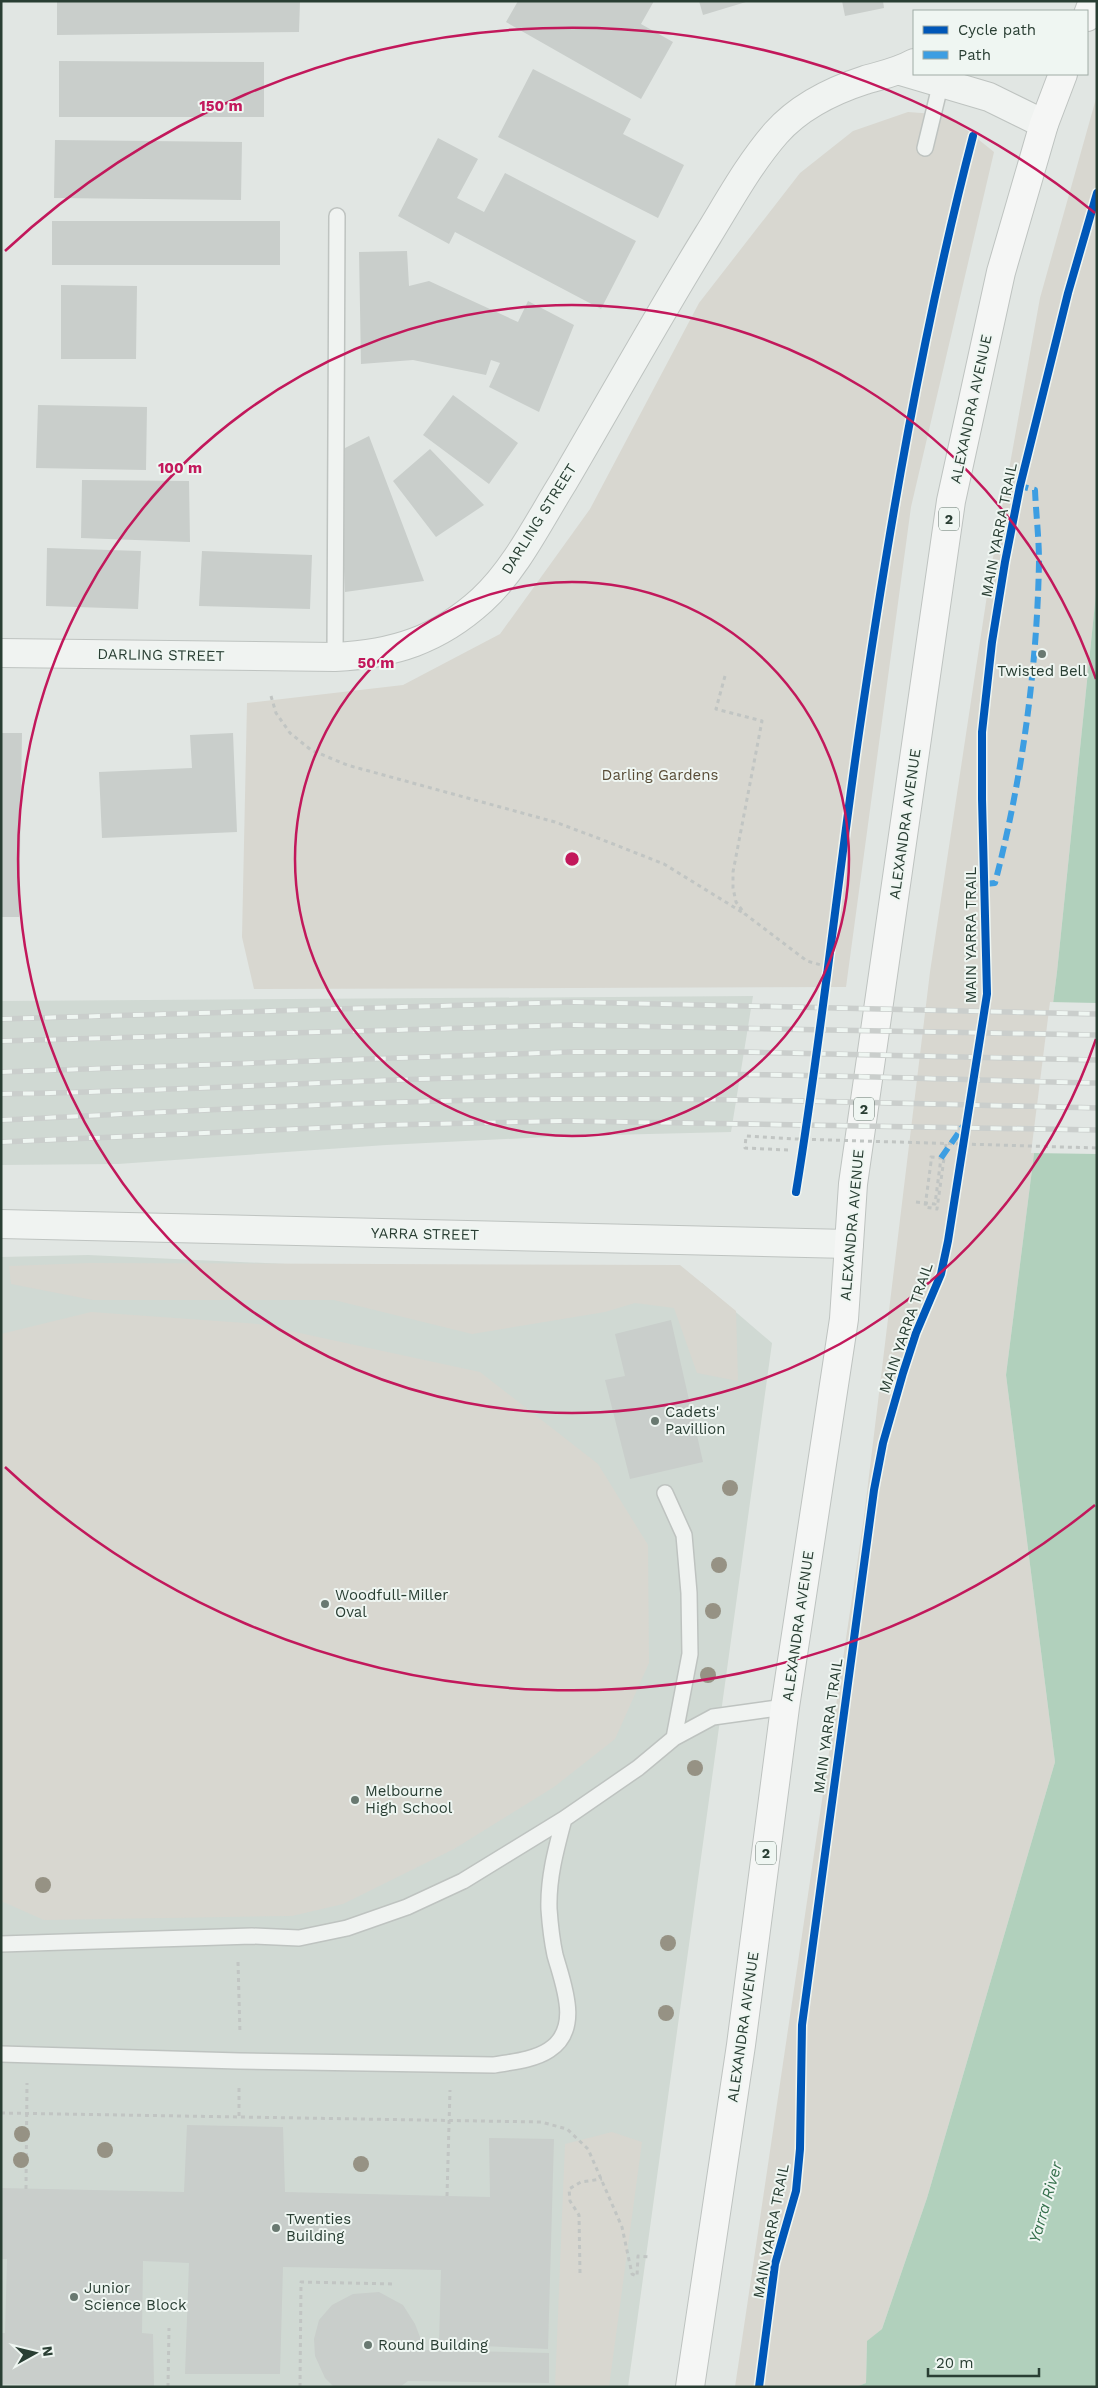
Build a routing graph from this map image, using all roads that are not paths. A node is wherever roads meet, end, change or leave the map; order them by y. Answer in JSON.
{"nodes":[{"id":1,"x":1094,"y":1,"type":"edge"},
{"id":2,"x":1088,"y":15,"type":"edge"},
{"id":3,"x":908,"y":67,"type":"edge"},
{"id":4,"x":926,"y":75,"type":"edge"},
{"id":5,"x":1063,"y":75,"type":"edge"},
{"id":6,"x":941,"y":82,"type":"junction"},
{"id":7,"x":1044,"y":124,"type":"junction"},
{"id":8,"x":925,"y":148,"type":"dead end"},
{"id":9,"x":337,"y":216,"type":"dead end"},
{"id":10,"x":1,"y":653,"type":"edge"},
{"id":11,"x":335,"y":657,"type":"junction"},
{"id":12,"x":1,"y":1224,"type":"edge"},
{"id":13,"x":849,"y":1244,"type":"junction"},
{"id":14,"x":665,"y":1493,"type":"dead end"},
{"id":15,"x":785,"y":1707,"type":"junction"},
{"id":16,"x":674,"y":1738,"type":"junction"},
{"id":17,"x":564,"y":1819,"type":"junction"},
{"id":18,"x":1,"y":1944,"type":"edge"},
{"id":19,"x":1,"y":2054,"type":"edge"},
{"id":20,"x":690,"y":2387,"type":"edge"}],
"edges":[{"from":1,"to":2,"type":"main road"},
{"from":3,"to":11,"type":"street","name":"DARLING STREET"},
{"from":4,"to":6,"type":"street","name":"DARLING STREET"},
{"from":5,"to":7,"type":"main road","name":"ALEXANDRA AVENUE","number":"2"},
{"from":6,"to":7,"type":"street","name":"DARLING STREET"},
{"from":6,"to":8,"type":"lane"},
{"from":7,"to":13,"type":"main road","name":"ALEXANDRA AVENUE","number":"2"},
{"from":9,"to":11,"type":"lane"},
{"from":10,"to":11,"type":"street","name":"DARLING STREET"},
{"from":12,"to":13,"type":"street","name":"YARRA STREET"},
{"from":13,"to":15,"type":"main road","name":"ALEXANDRA AVENUE","number":"2"},
{"from":14,"to":16,"type":"lane"},
{"from":15,"to":16,"type":"lane"},
{"from":15,"to":20,"type":"main road","name":"ALEXANDRA AVENUE","number":"2"},
{"from":16,"to":17,"type":"lane"},
{"from":17,"to":18,"type":"lane"},
{"from":17,"to":19,"type":"lane"}]}
